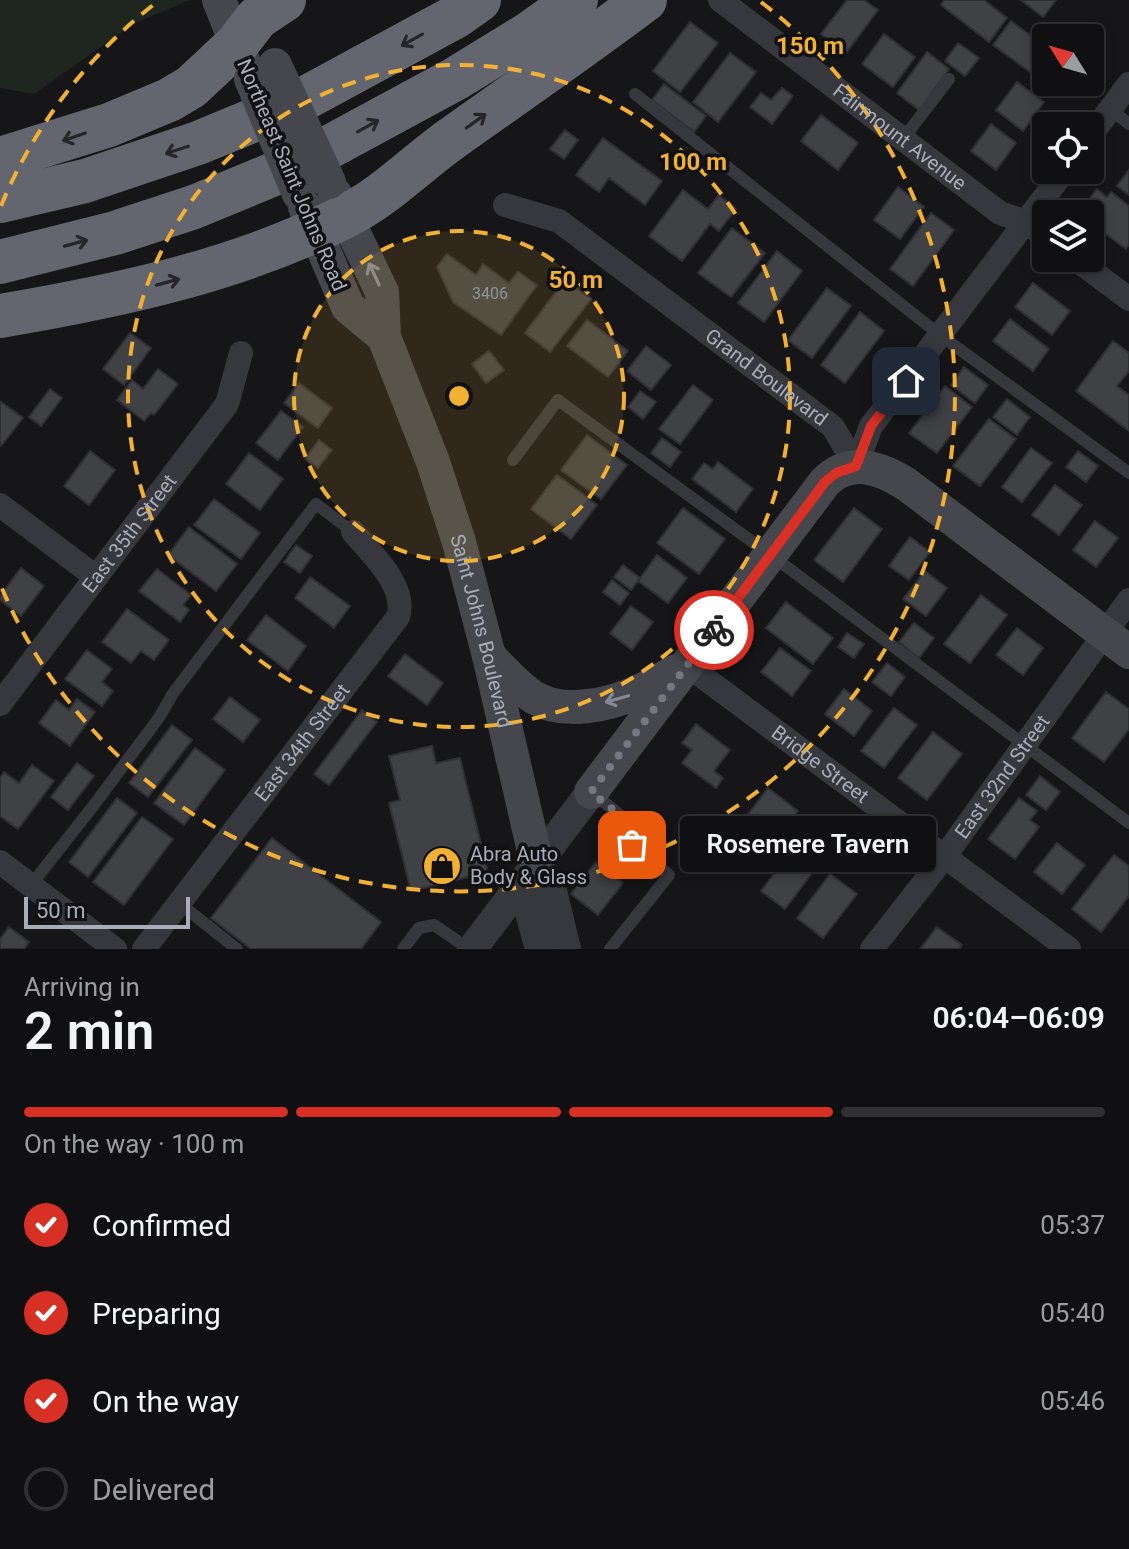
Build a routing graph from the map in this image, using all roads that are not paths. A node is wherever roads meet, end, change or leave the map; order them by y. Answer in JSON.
{"nodes":[{"id":1,"x":479,"y":0,"type":"edge"},
{"id":2,"x":576,"y":0,"type":"edge"},
{"id":3,"x":645,"y":0,"type":"edge"},
{"id":4,"x":720,"y":0,"type":"edge"},
{"id":5,"x":253,"y":29,"type":"edge"},
{"id":6,"x":949,"y":79,"type":"dead end"},
{"id":7,"x":1129,"y":84,"type":"edge"},
{"id":8,"x":635,"y":94,"type":"dead end"},
{"id":9,"x":1120,"y":116,"type":"edge"},
{"id":10,"x":903,"y":139,"type":"junction"},
{"id":11,"x":0,"y":159,"type":"edge"},
{"id":12,"x":0,"y":201,"type":"edge"},
{"id":13,"x":322,"y":205,"type":"junction"},
{"id":14,"x":505,"y":205,"type":"dead end"},
{"id":15,"x":1032,"y":227,"type":"edge"},
{"id":16,"x":1032,"y":233,"type":"edge"},
{"id":17,"x":0,"y":262,"type":"edge"},
{"id":18,"x":1093,"y":272,"type":"edge"},
{"id":19,"x":1129,"y":299,"type":"edge"},
{"id":20,"x":0,"y":316,"type":"edge"},
{"id":21,"x":940,"y":335,"type":"junction"},
{"id":22,"x":241,"y":353,"type":"dead end"},
{"id":23,"x":411,"y":404,"type":"joint"},
{"id":24,"x":513,"y":460,"type":"dead end"},
{"id":25,"x":856,"y":466,"type":"junction"},
{"id":26,"x":1129,"y":473,"type":"edge"},
{"id":27,"x":0,"y":505,"type":"edge"},
{"id":28,"x":353,"y":532,"type":"joint"},
{"id":29,"x":771,"y":555,"type":"junction"},
{"id":30,"x":96,"y":577,"type":"junction"},
{"id":31,"x":1129,"y":600,"type":"edge"},
{"id":32,"x":1117,"y":642,"type":"edge"},
{"id":33,"x":489,"y":656,"type":"junction"},
{"id":34,"x":687,"y":665,"type":"junction"},
{"id":35,"x":3,"y":693,"type":"edge"},
{"id":36,"x":1026,"y":745,"type":"junction"},
{"id":37,"x":591,"y":792,"type":"junction"},
{"id":38,"x":1129,"y":823,"type":"edge"},
{"id":39,"x":945,"y":856,"type":"junction"},
{"id":40,"x":0,"y":862,"type":"edge"},
{"id":41,"x":537,"y":864,"type":"junction"},
{"id":42,"x":31,"y":885,"type":"junction"},
{"id":43,"x":179,"y":903,"type":"junction"},
{"id":44,"x":556,"y":943,"type":"edge"},
{"id":45,"x":115,"y":949,"type":"edge"},
{"id":46,"x":144,"y":949,"type":"edge"},
{"id":47,"x":237,"y":949,"type":"edge"},
{"id":48,"x":403,"y":949,"type":"edge"},
{"id":49,"x":471,"y":949,"type":"edge"},
{"id":50,"x":586,"y":949,"type":"edge"},
{"id":51,"x":610,"y":949,"type":"edge"},
{"id":52,"x":872,"y":949,"type":"edge"},
{"id":53,"x":1069,"y":949,"type":"edge"}],
"edges":[{"from":1,"to":12,"type":"highway","one_way":true},
{"from":17,"to":2,"type":"highway","one_way":true},
{"from":13,"to":3,"type":"highway","one_way":true},
{"from":4,"to":10,"type":"street","name":"Fairmount Avenue"},
{"from":5,"to":11,"type":"highway","one_way":true},
{"from":5,"to":13,"type":"main road","name":"Northeast Saint Johns Road","bridge":true},
{"from":6,"to":10,"type":"lane"},
{"from":7,"to":9,"type":"street"},
{"from":8,"to":21,"type":"lane"},
{"from":10,"to":15,"type":"street","name":"Fairmount Avenue"},
{"from":20,"to":13,"type":"highway","one_way":true},
{"from":13,"to":23,"type":"main road","name":"Northeast Saint Johns Road"},
{"from":14,"to":25,"type":"street","name":"Grand Boulevard"},
{"from":16,"to":21,"type":"street"},
{"from":18,"to":19,"type":"street"},
{"from":21,"to":25,"type":"street"},
{"from":21,"to":26,"type":"lane"},
{"from":22,"to":30,"type":"street","name":"East 35th Street"},
{"from":23,"to":33,"type":"main road","name":"Saint Johns Boulevard"},
{"from":24,"to":29,"type":"lane"},
{"from":25,"to":29,"type":"main road"},
{"from":25,"to":32,"type":"main road"},
{"from":27,"to":30,"type":"street"},
{"from":28,"to":42,"type":"lane"},
{"from":28,"to":43,"type":"street","name":"East 34th Street"},
{"from":29,"to":34,"type":"main road"},
{"from":29,"to":36,"type":"lane"},
{"from":30,"to":35,"type":"street","name":"East 35th Street"},
{"from":31,"to":32,"type":"street","name":"East 32nd Street"},
{"from":32,"to":36,"type":"street","name":"East 32nd Street"},
{"from":34,"to":33,"type":"main road","one_way":true},
{"from":33,"to":41,"type":"main road","name":"Saint Johns Boulevard"},
{"from":34,"to":37,"type":"main road"},
{"from":34,"to":39,"type":"street","name":"Bridge Street"},
{"from":36,"to":38,"type":"lane"},
{"from":36,"to":39,"type":"street","name":"East 32nd Street"},
{"from":37,"to":41,"type":"street"},
{"from":37,"to":51,"type":"lane"},
{"from":39,"to":52,"type":"street","name":"East 32nd Street"},
{"from":39,"to":53,"type":"street","name":"Bridge Street"},
{"from":40,"to":42,"type":"street"},
{"from":41,"to":44,"type":"street","name":"Saint Johns Boulevard"},
{"from":41,"to":49,"type":"street"},
{"from":42,"to":45,"type":"street"},
{"from":43,"to":46,"type":"street","name":"East 34th Street"},
{"from":43,"to":47,"type":"lane"},
{"from":44,"to":50,"type":"street"},
{"from":48,"to":49,"type":"lane"}]}
